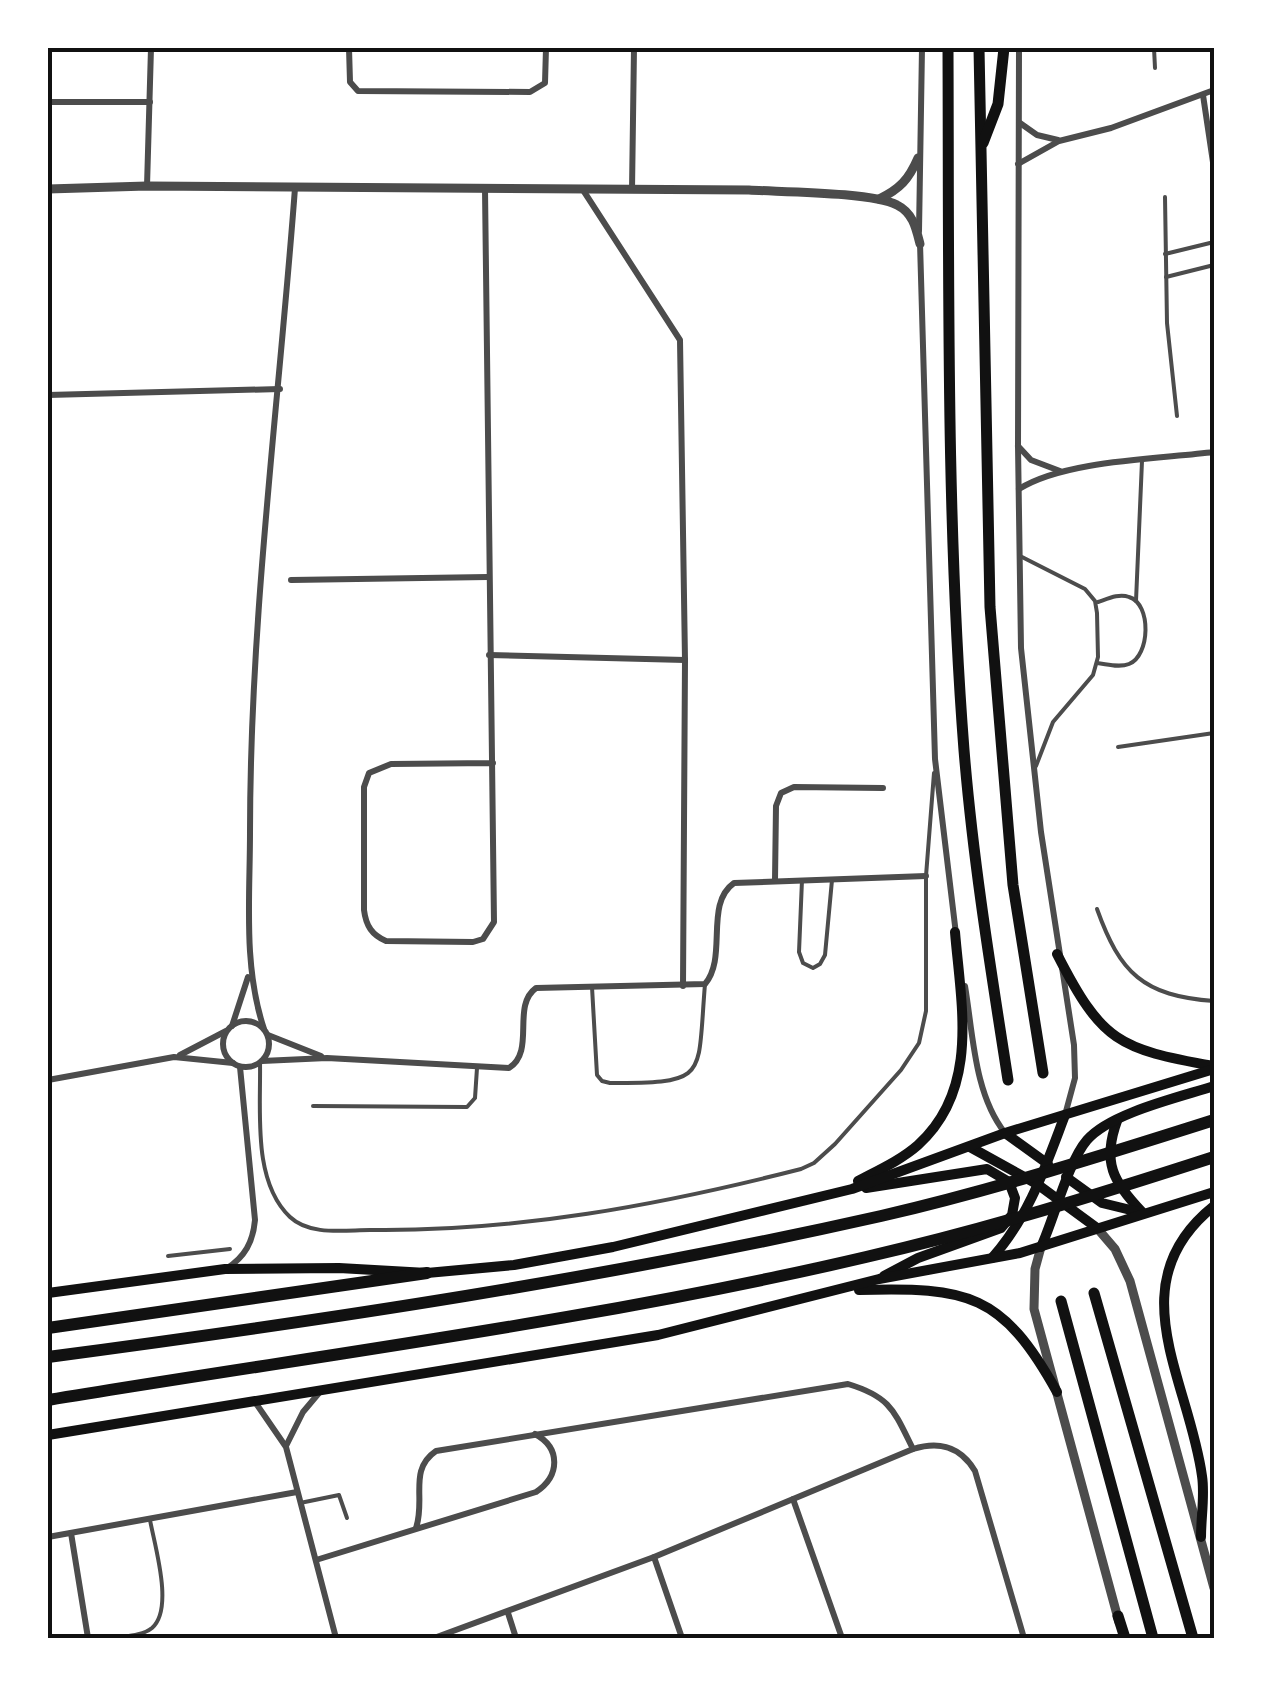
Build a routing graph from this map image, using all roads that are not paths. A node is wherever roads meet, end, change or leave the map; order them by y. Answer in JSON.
{"nodes":[{"id":1,"x":151,"y":48,"type":"edge"},
{"id":2,"x":349,"y":48,"type":"edge"},
{"id":3,"x":546,"y":48,"type":"edge"},
{"id":4,"x":634,"y":48,"type":"edge"},
{"id":5,"x":922,"y":48,"type":"edge"},
{"id":6,"x":948,"y":48,"type":"edge"},
{"id":7,"x":979,"y":48,"type":"edge"},
{"id":8,"x":1004,"y":48,"type":"edge"},
{"id":9,"x":1019,"y":48,"type":"edge"},
{"id":10,"x":1154,"y":48,"type":"edge"},
{"id":11,"x":1155,"y":68,"type":"dead end"},
{"id":12,"x":1214,"y":90,"type":"edge"},
{"id":13,"x":1202,"y":95,"type":"junction"},
{"id":14,"x":48,"y":102,"type":"edge"},
{"id":15,"x":150,"y":102,"type":"junction"},
{"id":16,"x":1019,"y":122,"type":"junction"},
{"id":17,"x":1059,"y":140,"type":"junction"},
{"id":18,"x":981,"y":147,"type":"junction"},
{"id":19,"x":918,"y":158,"type":"junction"},
{"id":20,"x":1018,"y":164,"type":"junction"},
{"id":21,"x":1214,"y":169,"type":"edge"},
{"id":22,"x":148,"y":186,"type":"junction"},
{"id":23,"x":295,"y":188,"type":"junction"},
{"id":24,"x":48,"y":189,"type":"edge"},
{"id":25,"x":485,"y":189,"type":"junction"},
{"id":26,"x":583,"y":190,"type":"junction"},
{"id":27,"x":632,"y":190,"type":"junction"},
{"id":28,"x":1164,"y":197,"type":"dead end"},
{"id":29,"x":879,"y":199,"type":"junction"},
{"id":30,"x":1214,"y":242,"type":"edge"},
{"id":31,"x":920,"y":244,"type":"junction"},
{"id":32,"x":1165,"y":254,"type":"junction"},
{"id":33,"x":1214,"y":265,"type":"edge"},
{"id":34,"x":1166,"y":277,"type":"junction"},
{"id":35,"x":280,"y":389,"type":"junction"},
{"id":36,"x":48,"y":395,"type":"edge"},
{"id":37,"x":1176,"y":416,"type":"dead end"},
{"id":38,"x":1018,"y":446,"type":"junction"},
{"id":39,"x":1214,"y":452,"type":"edge"},
{"id":40,"x":1142,"y":461,"type":"junction"},
{"id":41,"x":1061,"y":471,"type":"junction"},
{"id":42,"x":1020,"y":489,"type":"junction"},
{"id":43,"x":1019,"y":556,"type":"junction"},
{"id":44,"x":488,"y":576,"type":"junction"},
{"id":45,"x":291,"y":580,"type":"dead end"},
{"id":46,"x":1136,"y":600,"type":"junction"},
{"id":47,"x":1096,"y":602,"type":"junction"},
{"id":48,"x":490,"y":655,"type":"junction"},
{"id":49,"x":685,"y":660,"type":"junction"},
{"id":50,"x":1097,"y":663,"type":"junction"},
{"id":51,"x":1214,"y":733,"type":"edge"},
{"id":52,"x":1118,"y":747,"type":"dead end"},
{"id":53,"x":935,"y":759,"type":"junction"},
{"id":54,"x":494,"y":763,"type":"junction"},
{"id":55,"x":1034,"y":775,"type":"junction"},
{"id":56,"x":883,"y":788,"type":"dead end"},
{"id":57,"x":926,"y":876,"type":"junction"},
{"id":58,"x":775,"y":880,"type":"junction"},
{"id":59,"x":802,"y":880,"type":"junction"},
{"id":60,"x":832,"y":880,"type":"junction"},
{"id":61,"x":1097,"y":909,"type":"dead end"},
{"id":62,"x":955,"y":932,"type":"junction"},
{"id":63,"x":1057,"y":954,"type":"junction"},
{"id":64,"x":250,"y":970,"type":"junction"},
{"id":65,"x":705,"y":984,"type":"junction"},
{"id":66,"x":683,"y":986,"type":"junction"},
{"id":67,"x":592,"y":987,"type":"junction"},
{"id":68,"x":1214,"y":1001,"type":"edge"},
{"id":69,"x":230,"y":1028,"type":"junction"},
{"id":70,"x":266,"y":1032,"type":"junction"},
{"id":71,"x":174,"y":1057,"type":"junction"},
{"id":72,"x":327,"y":1058,"type":"junction"},
{"id":73,"x":261,"y":1062,"type":"junction"},
{"id":74,"x":237,"y":1065,"type":"junction"},
{"id":75,"x":1214,"y":1067,"type":"edge"},
{"id":76,"x":476,"y":1068,"type":"junction"},
{"id":77,"x":1043,"y":1073,"type":"dead end"},
{"id":78,"x":48,"y":1080,"type":"edge"},
{"id":79,"x":1008,"y":1080,"type":"dead end"},
{"id":80,"x":1214,"y":1086,"type":"edge"},
{"id":81,"x":313,"y":1106,"type":"dead end"},
{"id":82,"x":1064,"y":1114,"type":"junction"},
{"id":83,"x":1117,"y":1120,"type":"junction"},
{"id":84,"x":1214,"y":1120,"type":"edge"},
{"id":85,"x":1005,"y":1132,"type":"junction"},
{"id":86,"x":970,"y":1147,"type":"junction"},
{"id":87,"x":1214,"y":1157,"type":"edge"},
{"id":88,"x":1045,"y":1162,"type":"junction"},
{"id":89,"x":1069,"y":1179,"type":"junction"},
{"id":90,"x":1037,"y":1184,"type":"junction"},
{"id":91,"x":852,"y":1189,"type":"junction"},
{"id":92,"x":1214,"y":1192,"type":"edge"},
{"id":93,"x":816,"y":1198,"type":"junction"},
{"id":94,"x":1061,"y":1200,"type":"junction"},
{"id":95,"x":1214,"y":1206,"type":"edge"},
{"id":96,"x":1143,"y":1213,"type":"junction"},
{"id":97,"x":1097,"y":1228,"type":"junction"},
{"id":98,"x":1041,"y":1247,"type":"junction"},
{"id":99,"x":230,"y":1249,"type":"dead end"},
{"id":100,"x":168,"y":1256,"type":"dead end"},
{"id":101,"x":991,"y":1258,"type":"junction"},
{"id":102,"x":225,"y":1269,"type":"junction"},
{"id":103,"x":427,"y":1273,"type":"junction"},
{"id":104,"x":879,"y":1279,"type":"junction"},
{"id":105,"x":843,"y":1290,"type":"junction"},
{"id":106,"x":48,"y":1292,"type":"edge"},
{"id":107,"x":1094,"y":1293,"type":"dead end"},
{"id":108,"x":1060,"y":1302,"type":"dead end"},
{"id":109,"x":48,"y":1328,"type":"edge"},
{"id":110,"x":48,"y":1356,"type":"edge"},
{"id":111,"x":1057,"y":1392,"type":"junction"},
{"id":112,"x":319,"y":1393,"type":"junction"},
{"id":113,"x":48,"y":1400,"type":"edge"},
{"id":114,"x":255,"y":1402,"type":"junction"},
{"id":115,"x":534,"y":1433,"type":"junction"},
{"id":116,"x":48,"y":1435,"type":"edge"},
{"id":117,"x":286,"y":1447,"type":"junction"},
{"id":118,"x":912,"y":1449,"type":"junction"},
{"id":119,"x":297,"y":1492,"type":"junction"},
{"id":120,"x":793,"y":1499,"type":"junction"},
{"id":121,"x":300,"y":1503,"type":"junction"},
{"id":122,"x":347,"y":1518,"type":"dead end"},
{"id":123,"x":150,"y":1520,"type":"junction"},
{"id":124,"x":416,"y":1528,"type":"junction"},
{"id":125,"x":71,"y":1534,"type":"junction"},
{"id":126,"x":48,"y":1537,"type":"edge"},
{"id":127,"x":1201,"y":1537,"type":"junction"},
{"id":128,"x":654,"y":1557,"type":"junction"},
{"id":129,"x":316,"y":1560,"type":"junction"},
{"id":130,"x":1214,"y":1588,"type":"edge"},
{"id":131,"x":508,"y":1613,"type":"junction"},
{"id":132,"x":1118,"y":1616,"type":"joint"},
{"id":133,"x":88,"y":1638,"type":"edge"},
{"id":134,"x":114,"y":1638,"type":"edge"},
{"id":135,"x":336,"y":1638,"type":"edge"},
{"id":136,"x":434,"y":1638,"type":"edge"},
{"id":137,"x":516,"y":1638,"type":"edge"},
{"id":138,"x":682,"y":1638,"type":"edge"},
{"id":139,"x":842,"y":1638,"type":"edge"},
{"id":140,"x":1024,"y":1638,"type":"edge"},
{"id":141,"x":1124,"y":1638,"type":"edge"},
{"id":142,"x":1154,"y":1638,"type":"edge"},
{"id":143,"x":1193,"y":1638,"type":"edge"}],
"edges":[{"from":1,"to":15,"type":"street"},
{"from":2,"to":3,"type":"street"},
{"from":4,"to":27,"type":"street"},
{"from":5,"to":19,"type":"street"},
{"from":6,"to":79,"type":"main road"},
{"from":7,"to":18,"type":"main road"},
{"from":8,"to":18,"type":"main road"},
{"from":9,"to":16,"type":"street"},
{"from":10,"to":11,"type":"lane"},
{"from":12,"to":13,"type":"street"},
{"from":13,"to":17,"type":"street"},
{"from":13,"to":21,"type":"street"},
{"from":14,"to":15,"type":"street"},
{"from":15,"to":22,"type":"street"},
{"from":16,"to":17,"type":"street"},
{"from":16,"to":20,"type":"street"},
{"from":17,"to":20,"type":"street"},
{"from":18,"to":77,"type":"main road"},
{"from":19,"to":29,"type":"street"},
{"from":19,"to":31,"type":"street"},
{"from":20,"to":38,"type":"street"},
{"from":22,"to":23,"type":"street"},
{"from":22,"to":24,"type":"street"},
{"from":23,"to":25,"type":"street"},
{"from":23,"to":35,"type":"street"},
{"from":25,"to":26,"type":"street"},
{"from":25,"to":44,"type":"street"},
{"from":26,"to":27,"type":"street"},
{"from":26,"to":49,"type":"street"},
{"from":27,"to":29,"type":"street"},
{"from":28,"to":32,"type":"lane"},
{"from":29,"to":31,"type":"street"},
{"from":30,"to":32,"type":"lane"},
{"from":31,"to":53,"type":"street"},
{"from":32,"to":34,"type":"lane"},
{"from":33,"to":34,"type":"lane"},
{"from":34,"to":37,"type":"lane"},
{"from":35,"to":36,"type":"street"},
{"from":35,"to":64,"type":"street"},
{"from":38,"to":41,"type":"street"},
{"from":38,"to":42,"type":"street"},
{"from":39,"to":40,"type":"street"},
{"from":40,"to":41,"type":"street"},
{"from":40,"to":46,"type":"lane"},
{"from":41,"to":42,"type":"street"},
{"from":42,"to":43,"type":"street"},
{"from":43,"to":47,"type":"lane"},
{"from":43,"to":55,"type":"street"},
{"from":44,"to":45,"type":"street"},
{"from":44,"to":48,"type":"street"},
{"from":46,"to":47,"type":"lane"},
{"from":46,"to":50,"type":"lane"},
{"from":47,"to":50,"type":"lane"},
{"from":48,"to":49,"type":"street"},
{"from":48,"to":54,"type":"street"},
{"from":49,"to":66,"type":"street"},
{"from":50,"to":55,"type":"lane"},
{"from":51,"to":52,"type":"lane"},
{"from":53,"to":57,"type":"lane"},
{"from":53,"to":62,"type":"street"},
{"from":54,"to":54,"type":"street"},
{"from":55,"to":63,"type":"street"},
{"from":56,"to":58,"type":"street"},
{"from":57,"to":60,"type":"street"},
{"from":57,"to":73,"type":"lane"},
{"from":58,"to":59,"type":"street"},
{"from":58,"to":65,"type":"street"},
{"from":59,"to":60,"type":"street"},
{"from":59,"to":60,"type":"lane"},
{"from":61,"to":68,"type":"lane"},
{"from":62,"to":85,"type":"street"},
{"from":62,"to":93,"type":"main road"},
{"from":63,"to":75,"type":"main road"},
{"from":63,"to":82,"type":"street"},
{"from":64,"to":69,"type":"street"},
{"from":64,"to":70,"type":"street"},
{"from":65,"to":66,"type":"street"},
{"from":65,"to":67,"type":"lane"},
{"from":66,"to":67,"type":"street"},
{"from":67,"to":76,"type":"street"},
{"from":69,"to":70,"type":"street"},
{"from":69,"to":71,"type":"street"},
{"from":69,"to":74,"type":"street"},
{"from":70,"to":72,"type":"street"},
{"from":70,"to":73,"type":"street"},
{"from":71,"to":74,"type":"street"},
{"from":71,"to":78,"type":"street"},
{"from":72,"to":73,"type":"street"},
{"from":72,"to":76,"type":"street"},
{"from":73,"to":74,"type":"street"},
{"from":74,"to":102,"type":"street"},
{"from":75,"to":82,"type":"main road"},
{"from":76,"to":81,"type":"lane"},
{"from":80,"to":83,"type":"main road"},
{"from":82,"to":85,"type":"main road"},
{"from":82,"to":88,"type":"main road"},
{"from":83,"to":89,"type":"main road"},
{"from":83,"to":96,"type":"main road"},
{"from":84,"to":110,"type":"highway"},
{"from":85,"to":86,"type":"main road"},
{"from":85,"to":88,"type":"main road"},
{"from":86,"to":90,"type":"main road"},
{"from":86,"to":91,"type":"main road"},
{"from":87,"to":113,"type":"highway"},
{"from":88,"to":89,"type":"main road"},
{"from":88,"to":90,"type":"main road"},
{"from":89,"to":94,"type":"main road"},
{"from":89,"to":96,"type":"main road"},
{"from":90,"to":94,"type":"main road"},
{"from":90,"to":101,"type":"main road"},
{"from":91,"to":93,"type":"main road"},
{"from":91,"to":104,"type":"main road"},
{"from":92,"to":96,"type":"main road"},
{"from":93,"to":103,"type":"main road"},
{"from":94,"to":97,"type":"main road"},
{"from":94,"to":98,"type":"main road"},
{"from":95,"to":127,"type":"main road"},
{"from":96,"to":97,"type":"main road"},
{"from":97,"to":98,"type":"main road"},
{"from":97,"to":127,"type":"street"},
{"from":98,"to":101,"type":"main road"},
{"from":98,"to":111,"type":"street"},
{"from":99,"to":100,"type":"lane"},
{"from":101,"to":104,"type":"main road"},
{"from":102,"to":103,"type":"main road"},
{"from":102,"to":106,"type":"main road"},
{"from":103,"to":109,"type":"highway"},
{"from":104,"to":105,"type":"main road"},
{"from":105,"to":111,"type":"main road"},
{"from":105,"to":112,"type":"main road"},
{"from":107,"to":143,"type":"main road"},
{"from":108,"to":142,"type":"main road"},
{"from":111,"to":132,"type":"street"},
{"from":112,"to":114,"type":"main road"},
{"from":112,"to":117,"type":"street"},
{"from":114,"to":116,"type":"main road"},
{"from":114,"to":117,"type":"street"},
{"from":115,"to":118,"type":"street"},
{"from":115,"to":124,"type":"street"},
{"from":115,"to":124,"type":"street"},
{"from":117,"to":119,"type":"street"},
{"from":118,"to":120,"type":"street"},
{"from":118,"to":140,"type":"street"},
{"from":119,"to":121,"type":"street"},
{"from":119,"to":123,"type":"street"},
{"from":120,"to":128,"type":"street"},
{"from":120,"to":139,"type":"street"},
{"from":121,"to":122,"type":"lane"},
{"from":121,"to":129,"type":"street"},
{"from":123,"to":125,"type":"street"},
{"from":123,"to":134,"type":"lane"},
{"from":124,"to":129,"type":"street"},
{"from":125,"to":126,"type":"street"},
{"from":125,"to":133,"type":"street"},
{"from":127,"to":130,"type":"street"},
{"from":128,"to":131,"type":"street"},
{"from":128,"to":138,"type":"street"},
{"from":129,"to":135,"type":"street"},
{"from":131,"to":136,"type":"street"},
{"from":131,"to":137,"type":"street"},
{"from":132,"to":141,"type":"main road"}]}
